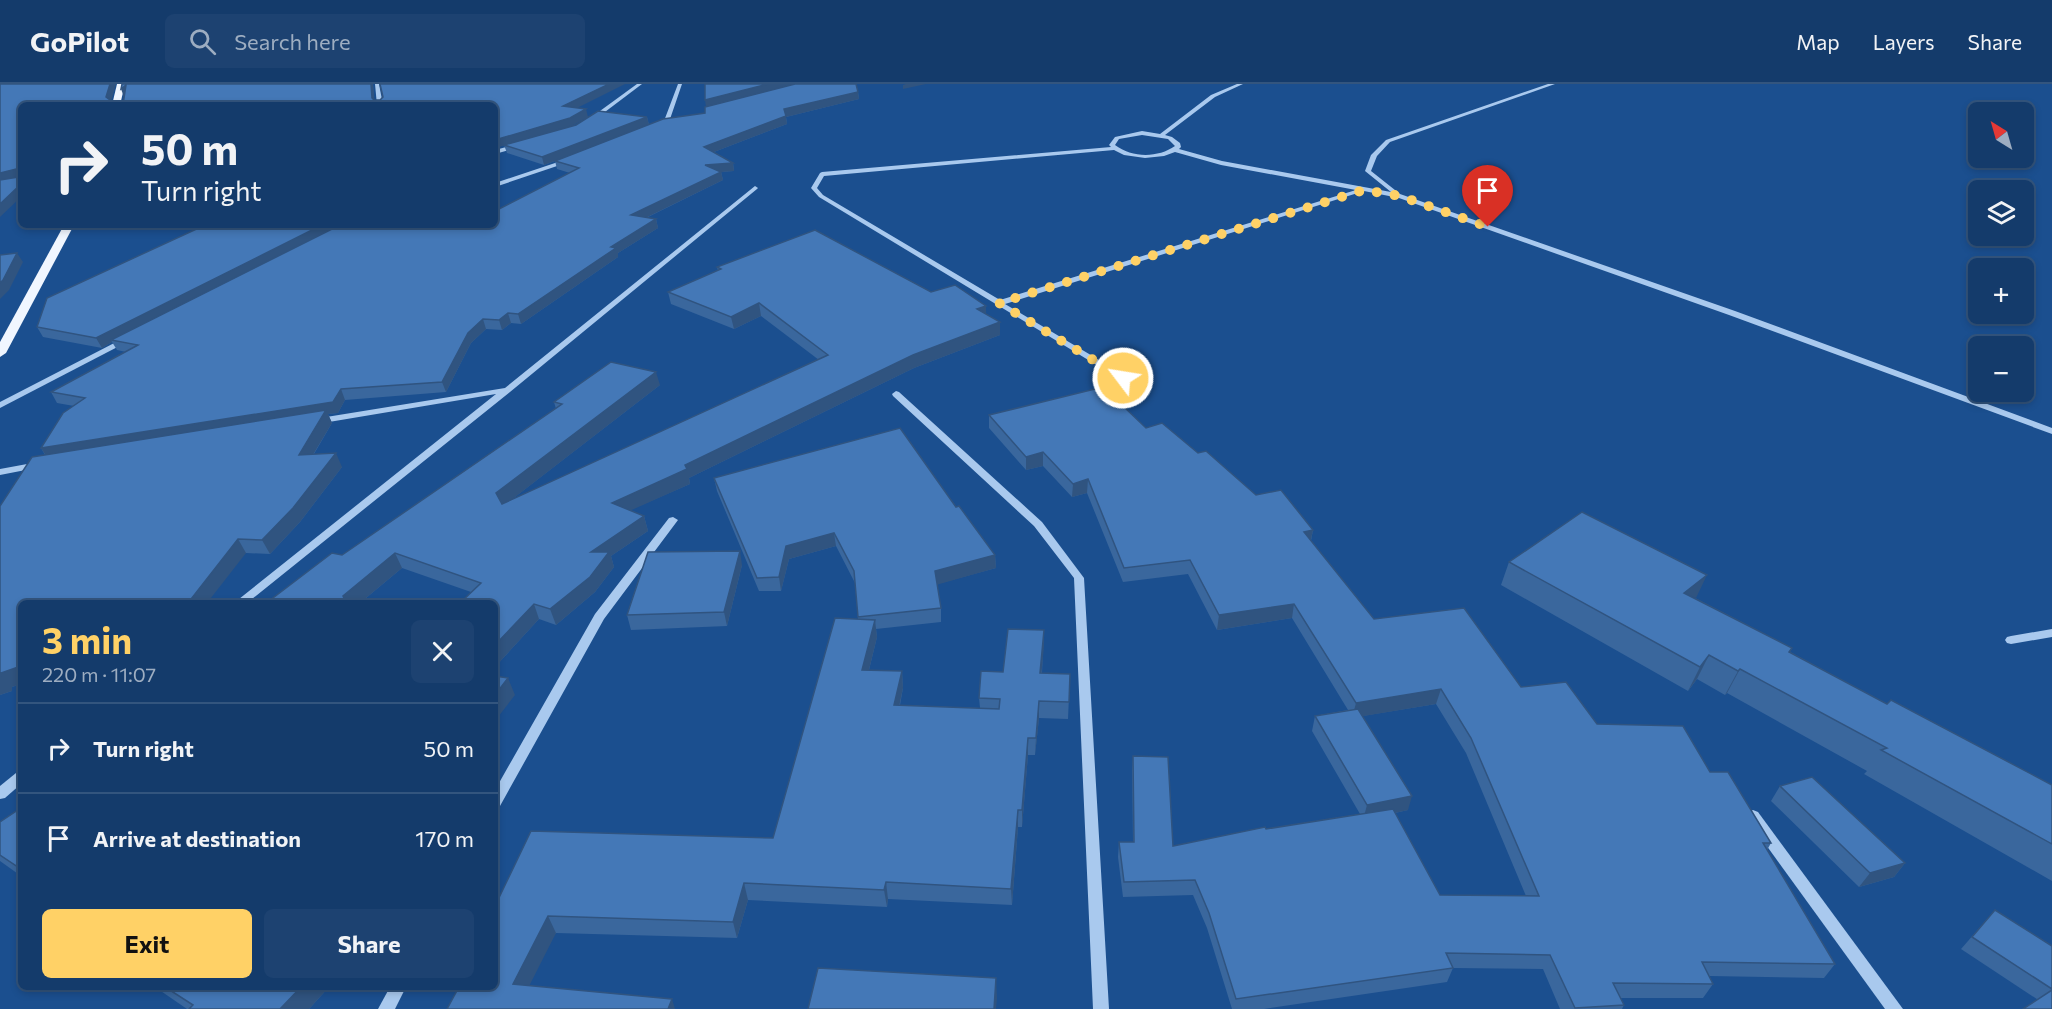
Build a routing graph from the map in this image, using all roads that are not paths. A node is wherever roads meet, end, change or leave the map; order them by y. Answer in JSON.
{"nodes":[{"id":1,"x":121,"y":84,"type":"edge"},
{"id":2,"x":377,"y":84,"type":"edge"},
{"id":3,"x":639,"y":84,"type":"edge"},
{"id":4,"x":680,"y":84,"type":"edge"},
{"id":5,"x":1241,"y":84,"type":"edge"},
{"id":6,"x":1552,"y":84,"type":"edge"},
{"id":7,"x":117,"y":102,"type":"edge"},
{"id":8,"x":380,"y":102,"type":"edge"},
{"id":9,"x":677,"y":120,"type":"edge"},
{"id":10,"x":666,"y":122,"type":"junction"},
{"id":11,"x":582,"y":125,"type":"edge"},
{"id":12,"x":644,"y":131,"type":"edge"},
{"id":13,"x":1162,"y":135,"type":"junction"},
{"id":14,"x":530,"y":143,"type":"edge"},
{"id":15,"x":1115,"y":148,"type":"junction"},
{"id":16,"x":1175,"y":150,"type":"junction"},
{"id":17,"x":498,"y":151,"type":"edge"},
{"id":18,"x":578,"y":157,"type":"edge"},
{"id":19,"x":498,"y":184,"type":"edge"},
{"id":20,"x":755,"y":188,"type":"dead end"},
{"id":21,"x":1364,"y":190,"type":"junction"},
{"id":22,"x":1400,"y":196,"type":"junction"},
{"id":23,"x":67,"y":228,"type":"edge"},
{"id":24,"x":999,"y":303,"type":"junction"},
{"id":25,"x":135,"y":336,"type":"edge"},
{"id":26,"x":0,"y":353,"type":"edge"},
{"id":27,"x":1123,"y":378,"type":"dead end"},
{"id":28,"x":507,"y":390,"type":"junction"},
{"id":29,"x":896,"y":394,"type":"dead end"},
{"id":30,"x":0,"y":405,"type":"edge"},
{"id":31,"x":307,"y":422,"type":"edge"},
{"id":32,"x":2052,"y":431,"type":"edge"},
{"id":33,"x":47,"y":464,"type":"edge"},
{"id":34,"x":0,"y":472,"type":"edge"},
{"id":35,"x":672,"y":520,"type":"dead end"},
{"id":36,"x":244,"y":600,"type":"edge"},
{"id":37,"x":2052,"y":633,"type":"edge"},
{"id":38,"x":2011,"y":640,"type":"dead end"},
{"id":39,"x":18,"y":779,"type":"edge"},
{"id":40,"x":0,"y":794,"type":"edge"},
{"id":41,"x":498,"y":797,"type":"edge"},
{"id":42,"x":1747,"y":807,"type":"edge"},
{"id":43,"x":396,"y":990,"type":"edge"},
{"id":44,"x":386,"y":1009,"type":"edge"},
{"id":45,"x":1101,"y":1009,"type":"edge"},
{"id":46,"x":1895,"y":1009,"type":"edge"}],
"edges":[{"from":1,"to":7,"type":"main road"},
{"from":2,"to":8,"type":"street"},
{"from":3,"to":11,"type":"street"},
{"from":4,"to":10,"type":"street"},
{"from":5,"to":13,"type":"street"},
{"from":6,"to":22,"type":"street"},
{"from":9,"to":10,"type":"street"},
{"from":10,"to":12,"type":"street"},
{"from":13,"to":15,"type":"street"},
{"from":13,"to":16,"type":"street"},
{"from":14,"to":17,"type":"street"},
{"from":15,"to":16,"type":"street"},
{"from":15,"to":24,"type":"street"},
{"from":16,"to":21,"type":"street"},
{"from":18,"to":19,"type":"street"},
{"from":20,"to":28,"type":"street"},
{"from":21,"to":22,"type":"street"},
{"from":21,"to":24,"type":"street"},
{"from":22,"to":32,"type":"street"},
{"from":23,"to":26,"type":"main road"},
{"from":24,"to":27,"type":"street"},
{"from":25,"to":30,"type":"street"},
{"from":28,"to":31,"type":"street"},
{"from":28,"to":36,"type":"street"},
{"from":29,"to":45,"type":"street"},
{"from":33,"to":34,"type":"street"},
{"from":35,"to":41,"type":"street"},
{"from":37,"to":38,"type":"street"},
{"from":39,"to":40,"type":"street"},
{"from":42,"to":46,"type":"street"},
{"from":43,"to":44,"type":"street"}]}
